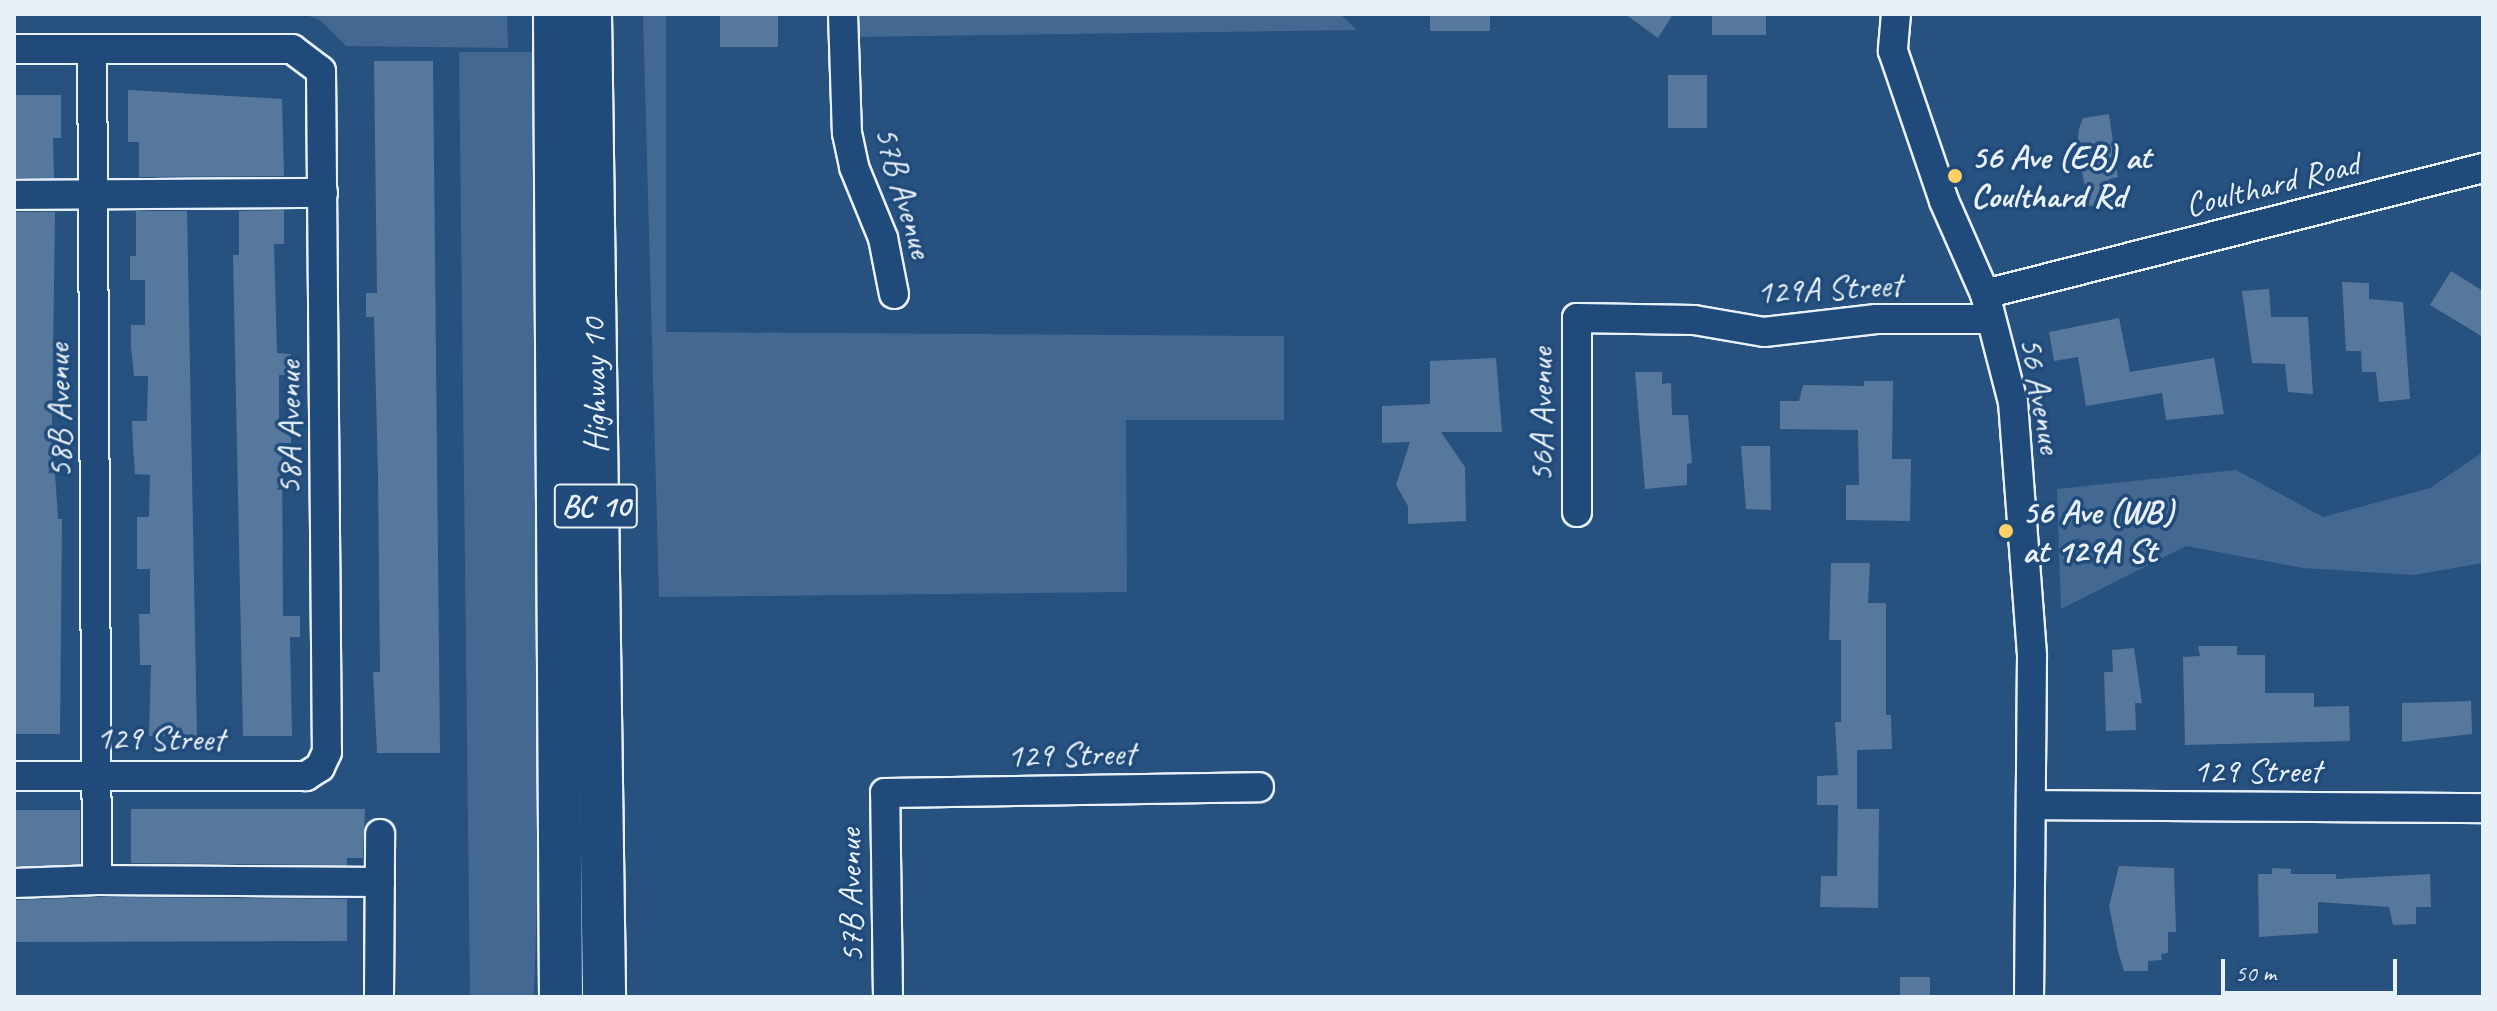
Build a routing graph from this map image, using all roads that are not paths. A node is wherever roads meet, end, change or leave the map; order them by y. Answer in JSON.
{"nodes":[{"id":1,"x":555,"y":14,"type":"edge"},
{"id":2,"x":590,"y":14,"type":"edge"},
{"id":3,"x":843,"y":14,"type":"edge"},
{"id":4,"x":1896,"y":14,"type":"edge"},
{"id":5,"x":14,"y":49,"type":"edge"},
{"id":6,"x":92,"y":49,"type":"junction"},
{"id":7,"x":2483,"y":168,"type":"edge"},
{"id":8,"x":323,"y":193,"type":"junction"},
{"id":9,"x":14,"y":195,"type":"edge"},
{"id":10,"x":93,"y":195,"type":"junction"},
{"id":11,"x":894,"y":294,"type":"dead end"},
{"id":12,"x":1988,"y":306,"type":"junction"},
{"id":13,"x":1577,"y":318,"type":"joint"},
{"id":14,"x":1577,"y":512,"type":"dead end"},
{"id":15,"x":99,"y":772,"type":"junction"},
{"id":16,"x":14,"y":776,"type":"edge"},
{"id":17,"x":306,"y":776,"type":"joint"},
{"id":18,"x":1259,"y":787,"type":"dead end"},
{"id":19,"x":885,"y":793,"type":"joint"},
{"id":20,"x":2031,"y":805,"type":"junction"},
{"id":21,"x":2483,"y":808,"type":"edge"},
{"id":22,"x":380,"y":834,"type":"dead end"},
{"id":23,"x":97,"y":880,"type":"junction"},
{"id":24,"x":380,"y":882,"type":"junction"},
{"id":25,"x":14,"y":883,"type":"edge"},
{"id":26,"x":379,"y":997,"type":"edge"},
{"id":27,"x":561,"y":997,"type":"edge"},
{"id":28,"x":604,"y":997,"type":"edge"},
{"id":29,"x":888,"y":997,"type":"edge"},
{"id":30,"x":2029,"y":997,"type":"edge"}],
"edges":[{"from":1,"to":27,"type":"highway","name":"Highway 10","number":"BC 10"},
{"from":2,"to":28,"type":"highway","name":"Highway 10","number":"BC 10"},
{"from":3,"to":11,"type":"street","name":"57B Avenue"},
{"from":4,"to":12,"type":"street","name":"56 Avenue"},
{"from":5,"to":6,"type":"street"},
{"from":6,"to":8,"type":"street","name":"58A Avenue"},
{"from":6,"to":10,"type":"street","name":"58B Avenue"},
{"from":7,"to":12,"type":"street","name":"Coulthard Road"},
{"from":8,"to":10,"type":"street"},
{"from":8,"to":17,"type":"street","name":"58A Avenue"},
{"from":9,"to":10,"type":"street"},
{"from":10,"to":15,"type":"street","name":"58B Avenue"},
{"from":12,"to":13,"type":"street","name":"129A Street"},
{"from":12,"to":20,"type":"street","name":"56 Avenue"},
{"from":13,"to":14,"type":"street","name":"56A Avenue"},
{"from":15,"to":16,"type":"street","name":"129 Street"},
{"from":15,"to":17,"type":"street","name":"129 Street"},
{"from":15,"to":23,"type":"street","name":"58B Avenue"},
{"from":18,"to":19,"type":"street","name":"129 Street"},
{"from":19,"to":29,"type":"street","name":"57B Avenue"},
{"from":20,"to":21,"type":"street","name":"129 Street"},
{"from":20,"to":30,"type":"street","name":"56 Avenue"},
{"from":22,"to":24,"type":"street"},
{"from":23,"to":24,"type":"street"},
{"from":23,"to":25,"type":"street"},
{"from":24,"to":26,"type":"street"}]}
